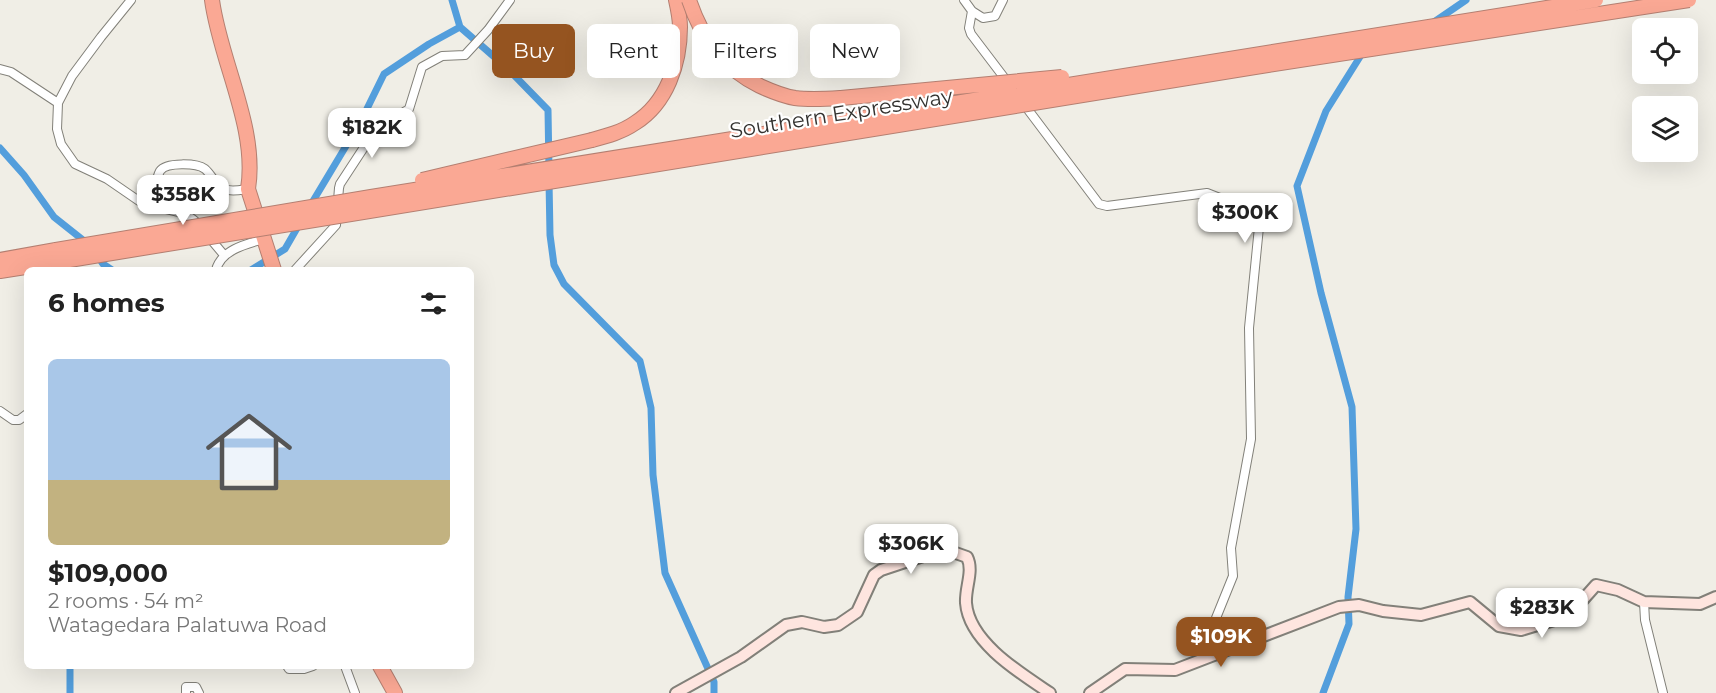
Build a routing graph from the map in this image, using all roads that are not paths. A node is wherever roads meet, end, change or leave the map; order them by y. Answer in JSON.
{"nodes":[{"id":1,"x":131,"y":0,"type":"edge"},
{"id":2,"x":212,"y":0,"type":"edge"},
{"id":3,"x":510,"y":0,"type":"edge"},
{"id":4,"x":676,"y":0,"type":"edge"},
{"id":5,"x":689,"y":0,"type":"edge"},
{"id":6,"x":964,"y":0,"type":"edge"},
{"id":7,"x":1003,"y":0,"type":"edge"},
{"id":8,"x":1596,"y":0,"type":"edge"},
{"id":9,"x":1689,"y":0,"type":"edge"},
{"id":10,"x":972,"y":11,"type":"junction"},
{"id":11,"x":1249,"y":56,"type":"junction"},
{"id":12,"x":0,"y":69,"type":"edge"},
{"id":13,"x":58,"y":103,"type":"junction"},
{"id":14,"x":248,"y":189,"type":"junction"},
{"id":15,"x":144,"y":202,"type":"junction"},
{"id":16,"x":318,"y":206,"type":"junction"},
{"id":17,"x":266,"y":242,"type":"junction"},
{"id":18,"x":224,"y":255,"type":"junction"},
{"id":19,"x":56,"y":256,"type":"junction"},
{"id":20,"x":0,"y":260,"type":"edge"},
{"id":21,"x":217,"y":267,"type":"edge"},
{"id":22,"x":273,"y":267,"type":"edge"},
{"id":23,"x":298,"y":267,"type":"edge"},
{"id":24,"x":0,"y":271,"type":"edge"},
{"id":25,"x":0,"y":411,"type":"edge"},
{"id":26,"x":24,"y":416,"type":"edge"},
{"id":27,"x":1716,"y":597,"type":"edge"},
{"id":28,"x":1644,"y":602,"type":"junction"},
{"id":29,"x":1244,"y":644,"type":"junction"},
{"id":30,"x":346,"y":669,"type":"edge"},
{"id":31,"x":382,"y":669,"type":"edge"},
{"id":32,"x":186,"y":692,"type":"edge"},
{"id":33,"x":199,"y":693,"type":"edge"},
{"id":34,"x":355,"y":693,"type":"edge"},
{"id":35,"x":395,"y":693,"type":"edge"},
{"id":36,"x":676,"y":693,"type":"edge"},
{"id":37,"x":1050,"y":693,"type":"edge"},
{"id":38,"x":1090,"y":693,"type":"edge"},
{"id":39,"x":1663,"y":693,"type":"edge"}],
"edges":[{"from":1,"to":13,"type":"street"},
{"from":2,"to":14,"type":"highway"},
{"from":3,"to":23,"type":"street"},
{"from":4,"to":16,"type":"highway","bridge":true},
{"from":5,"to":11,"type":"highway","bridge":true},
{"from":6,"to":10,"type":"street"},
{"from":7,"to":10,"type":"street"},
{"from":8,"to":11,"type":"highway","name":"Southern Expressway","bridge":true},
{"from":9,"to":19,"type":"highway","name":"Southern Expressway","bridge":true},
{"from":10,"to":29,"type":"street"},
{"from":11,"to":16,"type":"highway","name":"Southern Expressway","bridge":true},
{"from":12,"to":13,"type":"street"},
{"from":13,"to":15,"type":"street"},
{"from":14,"to":15,"type":"street"},
{"from":14,"to":17,"type":"highway"},
{"from":15,"to":18,"type":"street"},
{"from":16,"to":19,"type":"highway","name":"Southern Expressway","bridge":true},
{"from":17,"to":18,"type":"street"},
{"from":17,"to":22,"type":"highway"},
{"from":18,"to":21,"type":"street"},
{"from":19,"to":20,"type":"highway","name":"Southern Expressway"},
{"from":19,"to":24,"type":"highway","name":"Southern Expressway"},
{"from":25,"to":26,"type":"street"},
{"from":27,"to":28,"type":"street"},
{"from":28,"to":29,"type":"street"},
{"from":28,"to":39,"type":"street"},
{"from":29,"to":38,"type":"street"},
{"from":30,"to":34,"type":"street"},
{"from":31,"to":35,"type":"highway"},
{"from":32,"to":33,"type":"street"},
{"from":36,"to":37,"type":"street"}]}
